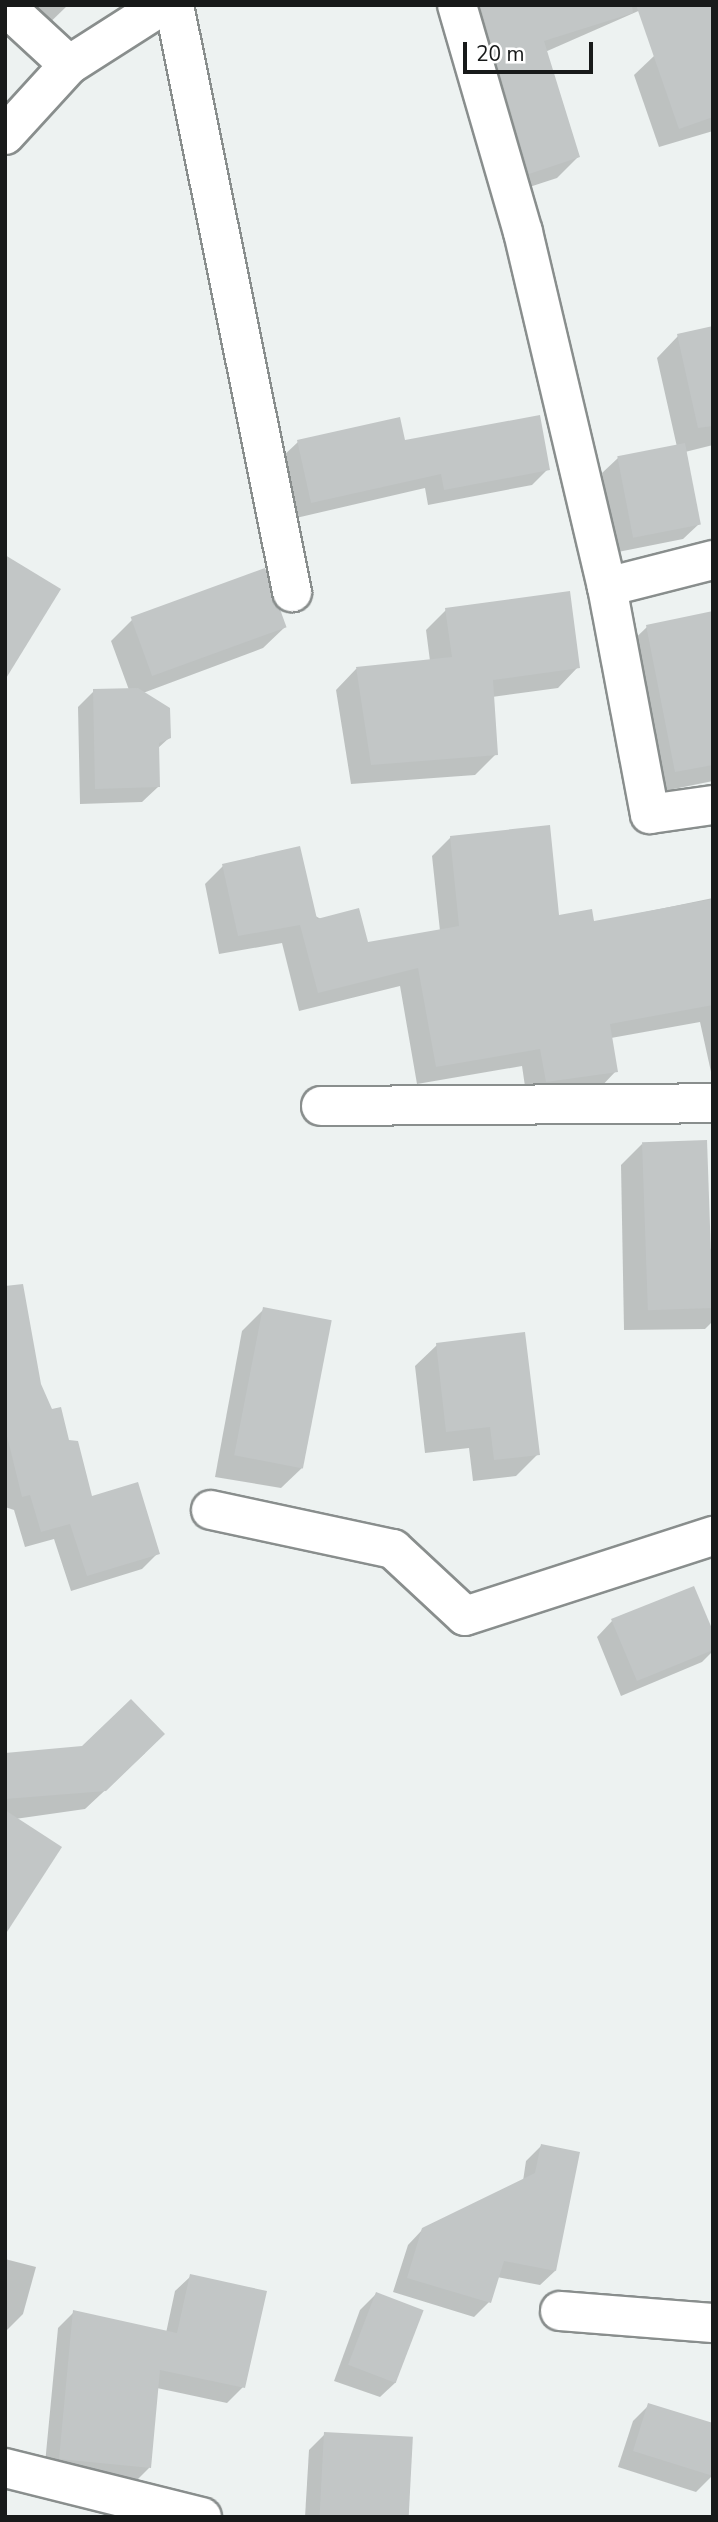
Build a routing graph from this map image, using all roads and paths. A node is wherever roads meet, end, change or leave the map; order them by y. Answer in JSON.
{"nodes":[{"id":1,"x":163,"y":5,"type":"edge"},
{"id":2,"x":174,"y":5,"type":"edge"},
{"id":3,"x":457,"y":5,"type":"edge"},
{"id":4,"x":5,"y":6,"type":"edge"},
{"id":5,"x":69,"y":65,"type":"junction"},
{"id":6,"x":5,"y":135,"type":"edge"},
{"id":7,"x":713,"y":560,"type":"edge"},
{"id":8,"x":607,"y":587,"type":"junction"},
{"id":9,"x":292,"y":592,"type":"dead end"},
{"id":10,"x":713,"y":805,"type":"edge"},
{"id":11,"x":713,"y":1103,"type":"edge"},
{"id":12,"x":321,"y":1106,"type":"dead end"},
{"id":13,"x":211,"y":1510,"type":"dead end"},
{"id":14,"x":713,"y":1536,"type":"edge"},
{"id":15,"x":560,"y":2311,"type":"dead end"},
{"id":16,"x":713,"y":2323,"type":"edge"},
{"id":17,"x":5,"y":2469,"type":"edge"},
{"id":18,"x":202,"y":2517,"type":"edge"}],
"edges":[{"from":1,"to":5,"type":"street"},
{"from":2,"to":9,"type":"street"},
{"from":3,"to":8,"type":"street"},
{"from":4,"to":5,"type":"street"},
{"from":5,"to":6,"type":"street"},
{"from":7,"to":8,"type":"street"},
{"from":8,"to":10,"type":"street"},
{"from":11,"to":12,"type":"street"},
{"from":13,"to":14,"type":"street"},
{"from":15,"to":16,"type":"street"},
{"from":17,"to":18,"type":"street"}]}
